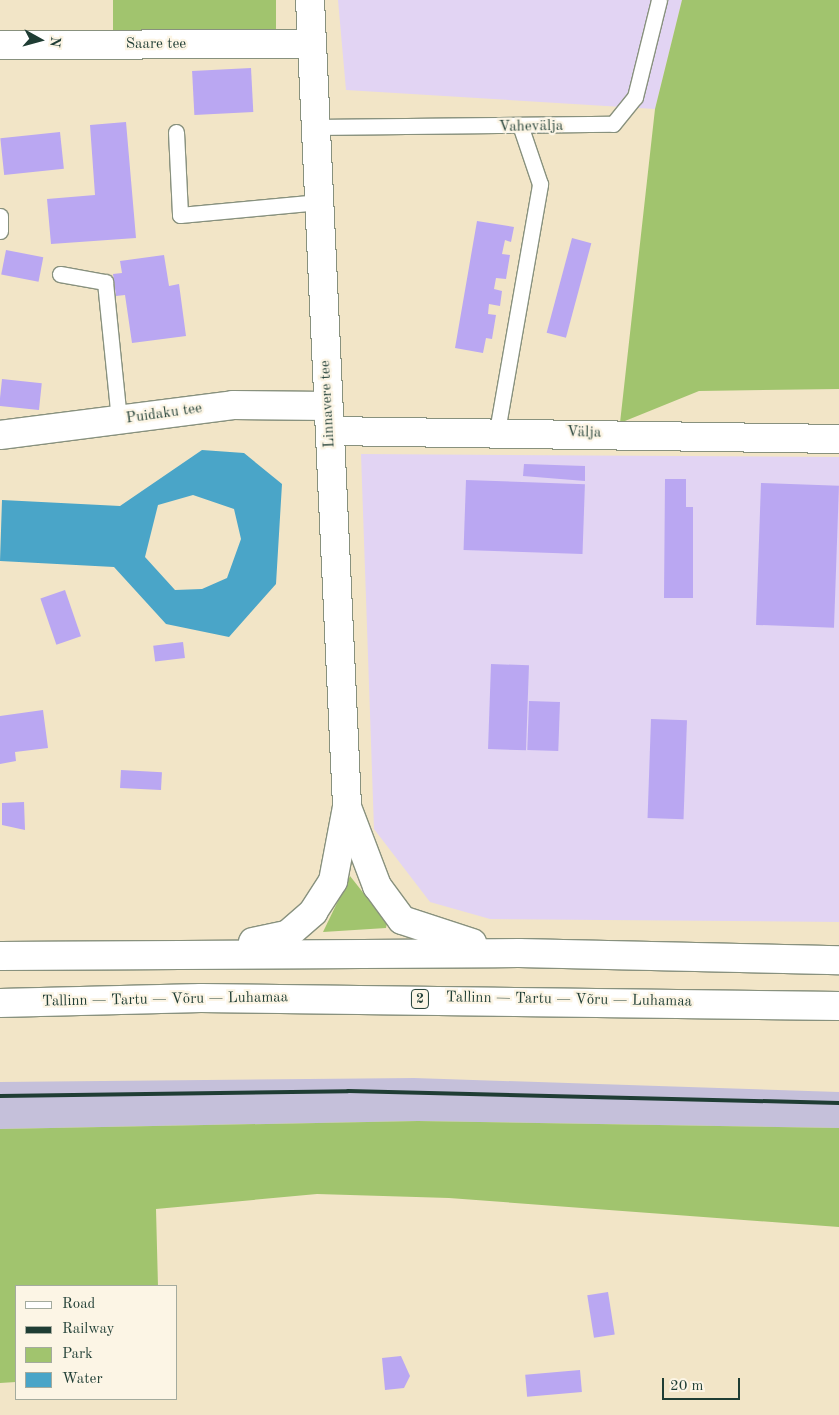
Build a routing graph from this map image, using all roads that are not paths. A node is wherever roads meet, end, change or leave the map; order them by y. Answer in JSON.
{"nodes":[{"id":1,"x":310,"y":0,"type":"edge"},
{"id":2,"x":659,"y":0,"type":"edge"},
{"id":3,"x":311,"y":44,"type":"junction"},
{"id":4,"x":0,"y":45,"type":"edge"},
{"id":5,"x":314,"y":127,"type":"junction"},
{"id":6,"x":521,"y":128,"type":"junction"},
{"id":7,"x":176,"y":132,"type":"dead end"},
{"id":8,"x":320,"y":202,"type":"junction"},
{"id":9,"x":0,"y":216,"type":"edge"},
{"id":10,"x":0,"y":231,"type":"edge"},
{"id":11,"x":60,"y":274,"type":"dead end"},
{"id":12,"x":329,"y":418,"type":"junction"},
{"id":13,"x":119,"y":420,"type":"junction"},
{"id":14,"x":497,"y":431,"type":"junction"},
{"id":15,"x":0,"y":435,"type":"edge"},
{"id":16,"x":839,"y":439,"type":"edge"},
{"id":17,"x":347,"y":807,"type":"junction"},
{"id":18,"x":202,"y":952,"type":"junction"},
{"id":19,"x":519,"y":953,"type":"junction"},
{"id":20,"x":0,"y":956,"type":"edge"},
{"id":21,"x":839,"y":960,"type":"edge"},
{"id":22,"x":0,"y":1003,"type":"edge"},
{"id":23,"x":839,"y":1006,"type":"edge"}],
"edges":[{"from":1,"to":3,"type":"main road","name":"Linnavere tee"},
{"from":2,"to":6,"type":"lane","name":"Vahevälja"},
{"from":3,"to":4,"type":"main road","name":"Saare tee"},
{"from":3,"to":5,"type":"main road","name":"Linnavere tee"},
{"from":5,"to":6,"type":"lane","name":"Vahevälja"},
{"from":5,"to":8,"type":"main road","name":"Linnavere tee"},
{"from":6,"to":14,"type":"lane"},
{"from":7,"to":8,"type":"lane"},
{"from":8,"to":12,"type":"main road","name":"Linnavere tee"},
{"from":9,"to":10,"type":"lane"},
{"from":11,"to":13,"type":"lane"},
{"from":12,"to":13,"type":"main road","name":"Puidaku tee"},
{"from":12,"to":14,"type":"main road","name":"Välja"},
{"from":12,"to":17,"type":"main road","name":"Linnavere tee"},
{"from":13,"to":15,"type":"main road","name":"Puidaku tee"},
{"from":14,"to":16,"type":"main road","name":"Välja"},
{"from":17,"to":18,"type":"main road"},
{"from":17,"to":19,"type":"main road"},
{"from":18,"to":19,"type":"main road"},
{"from":18,"to":20,"type":"main road"},
{"from":19,"to":21,"type":"main road"},
{"from":22,"to":23,"type":"main road","name":"Tallinn — Tartu — Võru — Luhamaa","number":"2"}]}
